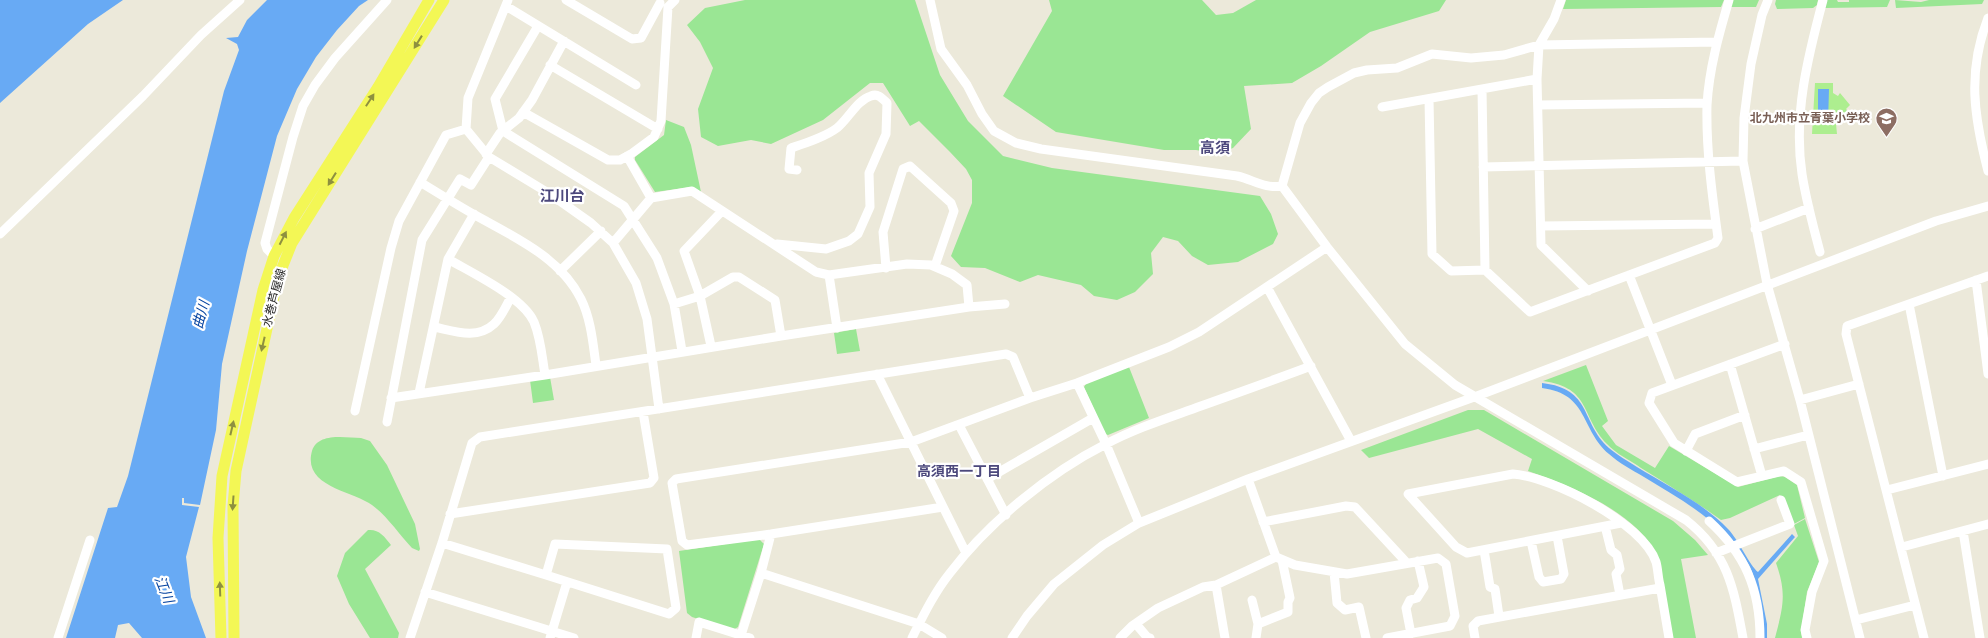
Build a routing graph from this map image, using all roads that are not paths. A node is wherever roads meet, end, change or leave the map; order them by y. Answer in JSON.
{"nodes":[{"id":1,"x":240,"y":0,"type":"edge"},
{"id":2,"x":387,"y":0,"type":"edge"},
{"id":3,"x":429,"y":0,"type":"edge"},
{"id":4,"x":444,"y":0,"type":"edge"},
{"id":5,"x":566,"y":0,"type":"edge"},
{"id":6,"x":675,"y":0,"type":"edge"},
{"id":7,"x":930,"y":0,"type":"edge"},
{"id":8,"x":1561,"y":0,"type":"edge"},
{"id":9,"x":1729,"y":0,"type":"edge"},
{"id":10,"x":1768,"y":0,"type":"edge"},
{"id":11,"x":1823,"y":0,"type":"edge"},
{"id":12,"x":507,"y":3,"type":"edge"},
{"id":13,"x":661,"y":3,"type":"edge"},
{"id":14,"x":1988,"y":18,"type":"edge"},
{"id":15,"x":538,"y":26,"type":"junction"},
{"id":16,"x":1986,"y":31,"type":"edge"},
{"id":17,"x":564,"y":41,"type":"junction"},
{"id":18,"x":1716,"y":42,"type":"junction"},
{"id":19,"x":1540,"y":45,"type":"junction"},
{"id":20,"x":550,"y":65,"type":"junction"},
{"id":21,"x":1537,"y":79,"type":"junction"},
{"id":22,"x":636,"y":85,"type":"dead end"},
{"id":23,"x":1482,"y":89,"type":"junction"},
{"id":24,"x":1429,"y":99,"type":"junction"},
{"id":25,"x":1707,"y":103,"type":"junction"},
{"id":26,"x":1538,"y":106,"type":"junction"},
{"id":27,"x":1382,"y":107,"type":"dead end"},
{"id":28,"x":523,"y":112,"type":"junction"},
{"id":29,"x":466,"y":129,"type":"junction"},
{"id":30,"x":658,"y":129,"type":"junction"},
{"id":31,"x":503,"y":131,"type":"junction"},
{"id":32,"x":487,"y":156,"type":"junction"},
{"id":33,"x":627,"y":156,"type":"junction"},
{"id":34,"x":1743,"y":161,"type":"junction"},
{"id":35,"x":1708,"y":162,"type":"junction"},
{"id":36,"x":1539,"y":166,"type":"junction"},
{"id":37,"x":1484,"y":167,"type":"junction"},
{"id":38,"x":797,"y":170,"type":"dead end"},
{"id":39,"x":1988,"y":171,"type":"edge"},
{"id":40,"x":420,"y":182,"type":"junction"},
{"id":41,"x":1282,"y":186,"type":"junction"},
{"id":42,"x":651,"y":198,"type":"junction"},
{"id":43,"x":447,"y":199,"type":"junction"},
{"id":44,"x":1988,"y":206,"type":"edge"},
{"id":45,"x":1809,"y":208,"type":"junction"},
{"id":46,"x":722,"y":211,"type":"junction"},
{"id":47,"x":474,"y":214,"type":"junction"},
{"id":48,"x":633,"y":220,"type":"junction"},
{"id":49,"x":1716,"y":224,"type":"junction"},
{"id":50,"x":1541,"y":226,"type":"junction"},
{"id":51,"x":1755,"y":229,"type":"junction"},
{"id":52,"x":600,"y":231,"type":"junction"},
{"id":53,"x":0,"y":234,"type":"edge"},
{"id":54,"x":613,"y":244,"type":"junction"},
{"id":55,"x":774,"y":244,"type":"junction"},
{"id":56,"x":1327,"y":248,"type":"junction"},
{"id":57,"x":1820,"y":252,"type":"dead end"},
{"id":58,"x":274,"y":256,"type":"junction"},
{"id":59,"x":448,"y":259,"type":"junction"},
{"id":60,"x":935,"y":266,"type":"junction"},
{"id":61,"x":886,"y":268,"type":"junction"},
{"id":62,"x":1485,"y":270,"type":"junction"},
{"id":63,"x":560,"y":271,"type":"junction"},
{"id":64,"x":829,"y":275,"type":"junction"},
{"id":65,"x":1629,"y":275,"type":"junction"},
{"id":66,"x":1988,"y":276,"type":"edge"},
{"id":67,"x":1976,"y":280,"type":"junction"},
{"id":68,"x":1768,"y":284,"type":"junction"},
{"id":69,"x":1267,"y":287,"type":"junction"},
{"id":70,"x":1588,"y":290,"type":"junction"},
{"id":71,"x":700,"y":296,"type":"junction"},
{"id":72,"x":511,"y":297,"type":"junction"},
{"id":73,"x":674,"y":304,"type":"junction"},
{"id":74,"x":1005,"y":304,"type":"dead end"},
{"id":75,"x":1909,"y":304,"type":"junction"},
{"id":76,"x":969,"y":307,"type":"junction"},
{"id":77,"x":434,"y":327,"type":"junction"},
{"id":78,"x":837,"y":328,"type":"junction"},
{"id":79,"x":1651,"y":330,"type":"junction"},
{"id":80,"x":781,"y":336,"type":"junction"},
{"id":81,"x":1785,"y":344,"type":"junction"},
{"id":82,"x":711,"y":346,"type":"junction"},
{"id":83,"x":682,"y":351,"type":"junction"},
{"id":84,"x":653,"y":357,"type":"junction"},
{"id":85,"x":1730,"y":364,"type":"junction"},
{"id":86,"x":596,"y":365,"type":"junction"},
{"id":87,"x":1311,"y":366,"type":"junction"},
{"id":88,"x":878,"y":374,"type":"junction"},
{"id":89,"x":1988,"y":374,"type":"edge"},
{"id":90,"x":545,"y":375,"type":"junction"},
{"id":91,"x":1077,"y":383,"type":"junction"},
{"id":92,"x":1858,"y":384,"type":"junction"},
{"id":93,"x":1672,"y":385,"type":"junction"},
{"id":94,"x":419,"y":393,"type":"junction"},
{"id":95,"x":1477,"y":396,"type":"junction"},
{"id":96,"x":391,"y":398,"type":"junction"},
{"id":97,"x":1030,"y":398,"type":"junction"},
{"id":98,"x":1800,"y":400,"type":"junction"},
{"id":99,"x":659,"y":409,"type":"junction"},
{"id":100,"x":355,"y":411,"type":"dead end"},
{"id":101,"x":643,"y":412,"type":"junction"},
{"id":102,"x":1745,"y":415,"type":"junction"},
{"id":103,"x":1094,"y":418,"type":"junction"},
{"id":104,"x":387,"y":422,"type":"dead end"},
{"id":105,"x":959,"y":425,"type":"junction"},
{"id":106,"x":1808,"y":435,"type":"junction"},
{"id":107,"x":1351,"y":441,"type":"junction"},
{"id":108,"x":911,"y":442,"type":"junction"},
{"id":109,"x":1106,"y":444,"type":"junction"},
{"id":110,"x":1754,"y":449,"type":"junction"},
{"id":111,"x":1686,"y":450,"type":"junction"},
{"id":112,"x":1988,"y":464,"type":"edge"},
{"id":113,"x":1762,"y":476,"type":"junction"},
{"id":114,"x":1943,"y":476,"type":"junction"},
{"id":115,"x":987,"y":479,"type":"junction"},
{"id":116,"x":1248,"y":479,"type":"junction"},
{"id":117,"x":1887,"y":490,"type":"junction"},
{"id":118,"x":1782,"y":500,"type":"dead end"},
{"id":119,"x":943,"y":507,"type":"junction"},
{"id":120,"x":450,"y":514,"type":"junction"},
{"id":121,"x":1006,"y":515,"type":"junction"},
{"id":122,"x":1709,"y":521,"type":"dead end"},
{"id":123,"x":1263,"y":522,"type":"junction"},
{"id":124,"x":1139,"y":523,"type":"junction"},
{"id":125,"x":1621,"y":523,"type":"junction"},
{"id":126,"x":1988,"y":524,"type":"edge"},
{"id":127,"x":1605,"y":526,"type":"junction"},
{"id":128,"x":1963,"y":531,"type":"junction"},
{"id":129,"x":771,"y":534,"type":"junction"},
{"id":130,"x":1557,"y":536,"type":"junction"},
{"id":131,"x":90,"y":540,"type":"dead end"},
{"id":132,"x":1531,"y":541,"type":"junction"},
{"id":133,"x":442,"y":542,"type":"junction"},
{"id":134,"x":1733,"y":546,"type":"junction"},
{"id":135,"x":1902,"y":547,"type":"junction"},
{"id":136,"x":1484,"y":550,"type":"junction"},
{"id":137,"x":1716,"y":553,"type":"junction"},
{"id":138,"x":966,"y":554,"type":"junction"},
{"id":139,"x":1279,"y":558,"type":"junction"},
{"id":140,"x":1418,"y":561,"type":"junction"},
{"id":141,"x":1407,"y":563,"type":"junction"},
{"id":142,"x":1334,"y":572,"type":"junction"},
{"id":143,"x":761,"y":573,"type":"junction"},
{"id":144,"x":546,"y":575,"type":"junction"},
{"id":145,"x":567,"y":582,"type":"junction"},
{"id":146,"x":1216,"y":585,"type":"junction"},
{"id":147,"x":1660,"y":588,"type":"junction"},
{"id":148,"x":425,"y":592,"type":"junction"},
{"id":149,"x":1620,"y":595,"type":"junction"},
{"id":150,"x":1252,"y":600,"type":"dead end"},
{"id":151,"x":1915,"y":604,"type":"junction"},
{"id":152,"x":1499,"y":616,"type":"junction"},
{"id":153,"x":1856,"y":620,"type":"junction"},
{"id":154,"x":919,"y":624,"type":"junction"},
{"id":155,"x":1136,"y":624,"type":"junction"},
{"id":156,"x":1258,"y":624,"type":"junction"},
{"id":157,"x":1411,"y":634,"type":"junction"},
{"id":158,"x":551,"y":635,"type":"edge"},
{"id":159,"x":746,"y":637,"type":"edge"},
{"id":160,"x":58,"y":638,"type":"edge"},
{"id":161,"x":221,"y":638,"type":"edge"},
{"id":162,"x":234,"y":638,"type":"edge"},
{"id":163,"x":410,"y":638,"type":"edge"},
{"id":164,"x":574,"y":638,"type":"edge"},
{"id":165,"x":696,"y":638,"type":"edge"},
{"id":166,"x":912,"y":638,"type":"edge"},
{"id":167,"x":942,"y":638,"type":"edge"},
{"id":168,"x":1012,"y":638,"type":"edge"},
{"id":169,"x":1120,"y":638,"type":"edge"},
{"id":170,"x":1150,"y":638,"type":"edge"},
{"id":171,"x":1225,"y":638,"type":"edge"},
{"id":172,"x":1256,"y":638,"type":"edge"},
{"id":173,"x":1366,"y":638,"type":"edge"},
{"id":174,"x":1387,"y":638,"type":"edge"},
{"id":175,"x":1475,"y":638,"type":"edge"},
{"id":176,"x":1668,"y":638,"type":"edge"},
{"id":177,"x":1743,"y":638,"type":"edge"},
{"id":178,"x":1760,"y":638,"type":"edge"},
{"id":179,"x":1807,"y":638,"type":"edge"},
{"id":180,"x":1860,"y":638,"type":"edge"},
{"id":181,"x":1924,"y":638,"type":"edge"},
{"id":182,"x":1980,"y":638,"type":"edge"}],
"edges":[{"from":1,"to":53,"type":"street"},
{"from":2,"to":58,"type":"street"},
{"from":58,"to":3,"type":"main road","name":"水巻芦屋線","one_way":true},
{"from":4,"to":162,"type":"main road","name":"水巻芦屋線","one_way":true},
{"from":5,"to":13,"type":"street"},
{"from":6,"to":13,"type":"street"},
{"from":7,"to":41,"type":"street"},
{"from":8,"to":19,"type":"street"},
{"from":9,"to":18,"type":"street"},
{"from":10,"to":34,"type":"street"},
{"from":11,"to":45,"type":"street"},
{"from":12,"to":15,"type":"street"},
{"from":12,"to":29,"type":"street"},
{"from":13,"to":30,"type":"street"},
{"from":14,"to":16,"type":"street"},
{"from":15,"to":17,"type":"street"},
{"from":15,"to":31,"type":"street"},
{"from":16,"to":39,"type":"street"},
{"from":17,"to":20,"type":"street"},
{"from":17,"to":22,"type":"street"},
{"from":18,"to":19,"type":"street"},
{"from":18,"to":25,"type":"street"},
{"from":19,"to":21,"type":"street"},
{"from":19,"to":41,"type":"street"},
{"from":20,"to":28,"type":"street"},
{"from":20,"to":30,"type":"street"},
{"from":21,"to":23,"type":"street"},
{"from":21,"to":26,"type":"street"},
{"from":23,"to":24,"type":"street"},
{"from":23,"to":37,"type":"street"},
{"from":24,"to":27,"type":"street"},
{"from":24,"to":62,"type":"street"},
{"from":25,"to":26,"type":"street"},
{"from":25,"to":35,"type":"street"},
{"from":26,"to":36,"type":"street"},
{"from":28,"to":31,"type":"street"},
{"from":28,"to":33,"type":"street"},
{"from":29,"to":32,"type":"street"},
{"from":29,"to":40,"type":"street"},
{"from":30,"to":33,"type":"street"},
{"from":31,"to":32,"type":"street"},
{"from":31,"to":48,"type":"street"},
{"from":32,"to":43,"type":"street"},
{"from":32,"to":52,"type":"street"},
{"from":33,"to":42,"type":"street"},
{"from":34,"to":35,"type":"street"},
{"from":34,"to":51,"type":"street"},
{"from":35,"to":36,"type":"street"},
{"from":35,"to":49,"type":"street"},
{"from":36,"to":37,"type":"street"},
{"from":36,"to":50,"type":"street"},
{"from":37,"to":62,"type":"street"},
{"from":38,"to":55,"type":"street"},
{"from":40,"to":43,"type":"street"},
{"from":40,"to":100,"type":"street"},
{"from":41,"to":56,"type":"street"},
{"from":42,"to":46,"type":"street"},
{"from":42,"to":48,"type":"street"},
{"from":43,"to":47,"type":"street"},
{"from":43,"to":96,"type":"street"},
{"from":44,"to":68,"type":"street"},
{"from":45,"to":51,"type":"street"},
{"from":45,"to":57,"type":"street"},
{"from":46,"to":55,"type":"street"},
{"from":46,"to":71,"type":"street"},
{"from":47,"to":59,"type":"street"},
{"from":47,"to":63,"type":"street"},
{"from":48,"to":54,"type":"street"},
{"from":48,"to":73,"type":"street"},
{"from":49,"to":50,"type":"street"},
{"from":49,"to":65,"type":"street"},
{"from":50,"to":70,"type":"street"},
{"from":51,"to":68,"type":"street"},
{"from":52,"to":54,"type":"street"},
{"from":52,"to":63,"type":"street"},
{"from":54,"to":84,"type":"street"},
{"from":55,"to":64,"type":"street"},
{"from":56,"to":69,"type":"street"},
{"from":56,"to":95,"type":"street"},
{"from":161,"to":58,"type":"main road","name":"水巻芦屋線","one_way":true},
{"from":59,"to":72,"type":"street"},
{"from":59,"to":77,"type":"street"},
{"from":60,"to":61,"type":"street"},
{"from":60,"to":61,"type":"street"},
{"from":60,"to":76,"type":"street"},
{"from":61,"to":64,"type":"street"},
{"from":62,"to":70,"type":"street"},
{"from":63,"to":86,"type":"street"},
{"from":64,"to":78,"type":"street"},
{"from":65,"to":70,"type":"street"},
{"from":65,"to":79,"type":"street"},
{"from":66,"to":67,"type":"street"},
{"from":67,"to":75,"type":"street"},
{"from":67,"to":89,"type":"street"},
{"from":68,"to":79,"type":"street"},
{"from":68,"to":81,"type":"street"},
{"from":69,"to":87,"type":"street"},
{"from":69,"to":91,"type":"street"},
{"from":71,"to":73,"type":"street"},
{"from":71,"to":80,"type":"street"},
{"from":71,"to":82,"type":"street"},
{"from":72,"to":77,"type":"street"},
{"from":72,"to":90,"type":"street"},
{"from":73,"to":83,"type":"street"},
{"from":74,"to":76,"type":"street"},
{"from":75,"to":92,"type":"street"},
{"from":75,"to":114,"type":"street"},
{"from":76,"to":78,"type":"street"},
{"from":77,"to":94,"type":"street"},
{"from":78,"to":80,"type":"street"},
{"from":79,"to":93,"type":"street"},
{"from":79,"to":95,"type":"street"},
{"from":80,"to":82,"type":"street"},
{"from":81,"to":85,"type":"street"},
{"from":81,"to":98,"type":"street"},
{"from":82,"to":83,"type":"street"},
{"from":83,"to":84,"type":"street"},
{"from":84,"to":86,"type":"street"},
{"from":84,"to":99,"type":"street"},
{"from":85,"to":93,"type":"street"},
{"from":85,"to":102,"type":"street"},
{"from":86,"to":90,"type":"street"},
{"from":87,"to":107,"type":"street"},
{"from":87,"to":109,"type":"street"},
{"from":88,"to":97,"type":"street"},
{"from":88,"to":99,"type":"street"},
{"from":88,"to":108,"type":"street"},
{"from":90,"to":94,"type":"street"},
{"from":91,"to":97,"type":"street"},
{"from":91,"to":103,"type":"street"},
{"from":92,"to":98,"type":"street"},
{"from":92,"to":117,"type":"street"},
{"from":93,"to":111,"type":"street"},
{"from":94,"to":96,"type":"street"},
{"from":95,"to":107,"type":"street"},
{"from":95,"to":137,"type":"street"},
{"from":96,"to":104,"type":"street"},
{"from":97,"to":105,"type":"street"},
{"from":98,"to":106,"type":"street"},
{"from":99,"to":101,"type":"street"},
{"from":101,"to":120,"type":"street"},
{"from":101,"to":120,"type":"street"},
{"from":102,"to":110,"type":"street"},
{"from":102,"to":111,"type":"street"},
{"from":103,"to":109,"type":"street"},
{"from":103,"to":115,"type":"street"},
{"from":105,"to":108,"type":"street"},
{"from":105,"to":115,"type":"street"},
{"from":106,"to":110,"type":"street"},
{"from":106,"to":153,"type":"street"},
{"from":107,"to":116,"type":"street"},
{"from":108,"to":119,"type":"street"},
{"from":108,"to":129,"type":"street"},
{"from":109,"to":121,"type":"street"},
{"from":109,"to":124,"type":"street"},
{"from":110,"to":113,"type":"street"},
{"from":111,"to":113,"type":"street"},
{"from":112,"to":114,"type":"street"},
{"from":113,"to":179,"type":"street"},
{"from":114,"to":117,"type":"street"},
{"from":115,"to":121,"type":"street"},
{"from":116,"to":123,"type":"street"},
{"from":116,"to":124,"type":"street"},
{"from":117,"to":135,"type":"street"},
{"from":118,"to":134,"type":"street"},
{"from":119,"to":129,"type":"street"},
{"from":119,"to":138,"type":"street"},
{"from":120,"to":133,"type":"street"},
{"from":121,"to":138,"type":"street"},
{"from":122,"to":134,"type":"street"},
{"from":123,"to":139,"type":"street"},
{"from":123,"to":141,"type":"street"},
{"from":124,"to":168,"type":"street"},
{"from":125,"to":127,"type":"street"},
{"from":125,"to":136,"type":"street"},
{"from":125,"to":147,"type":"street"},
{"from":126,"to":128,"type":"street"},
{"from":127,"to":130,"type":"street"},
{"from":127,"to":149,"type":"street"},
{"from":128,"to":135,"type":"street"},
{"from":128,"to":182,"type":"street"},
{"from":129,"to":143,"type":"street"},
{"from":130,"to":132,"type":"street"},
{"from":130,"to":132,"type":"street"},
{"from":131,"to":160,"type":"street"},
{"from":132,"to":136,"type":"street"},
{"from":133,"to":144,"type":"street"},
{"from":133,"to":148,"type":"street"},
{"from":134,"to":137,"type":"street"},
{"from":134,"to":178,"type":"street"},
{"from":135,"to":151,"type":"street"},
{"from":136,"to":152,"type":"street"},
{"from":137,"to":177,"type":"street"},
{"from":138,"to":154,"type":"street"},
{"from":139,"to":142,"type":"street"},
{"from":139,"to":146,"type":"street"},
{"from":139,"to":156,"type":"street"},
{"from":140,"to":141,"type":"street"},
{"from":140,"to":157,"type":"street"},
{"from":140,"to":157,"type":"street"},
{"from":141,"to":142,"type":"street"},
{"from":142,"to":173,"type":"street"},
{"from":143,"to":154,"type":"street"},
{"from":143,"to":159,"type":"street"},
{"from":144,"to":145,"type":"street"},
{"from":144,"to":145,"type":"street"},
{"from":145,"to":158,"type":"street"},
{"from":146,"to":155,"type":"street"},
{"from":146,"to":171,"type":"street"},
{"from":147,"to":149,"type":"street"},
{"from":147,"to":176,"type":"street"},
{"from":148,"to":158,"type":"street"},
{"from":148,"to":163,"type":"street"},
{"from":149,"to":152,"type":"street"},
{"from":150,"to":156,"type":"street"},
{"from":151,"to":153,"type":"street"},
{"from":151,"to":181,"type":"street"},
{"from":152,"to":175,"type":"street"},
{"from":153,"to":180,"type":"street"},
{"from":154,"to":166,"type":"street"},
{"from":154,"to":167,"type":"street"},
{"from":155,"to":169,"type":"street"},
{"from":155,"to":170,"type":"street"},
{"from":156,"to":172,"type":"street"},
{"from":157,"to":174,"type":"street"},
{"from":158,"to":164,"type":"street"},
{"from":159,"to":165,"type":"street"}]}
